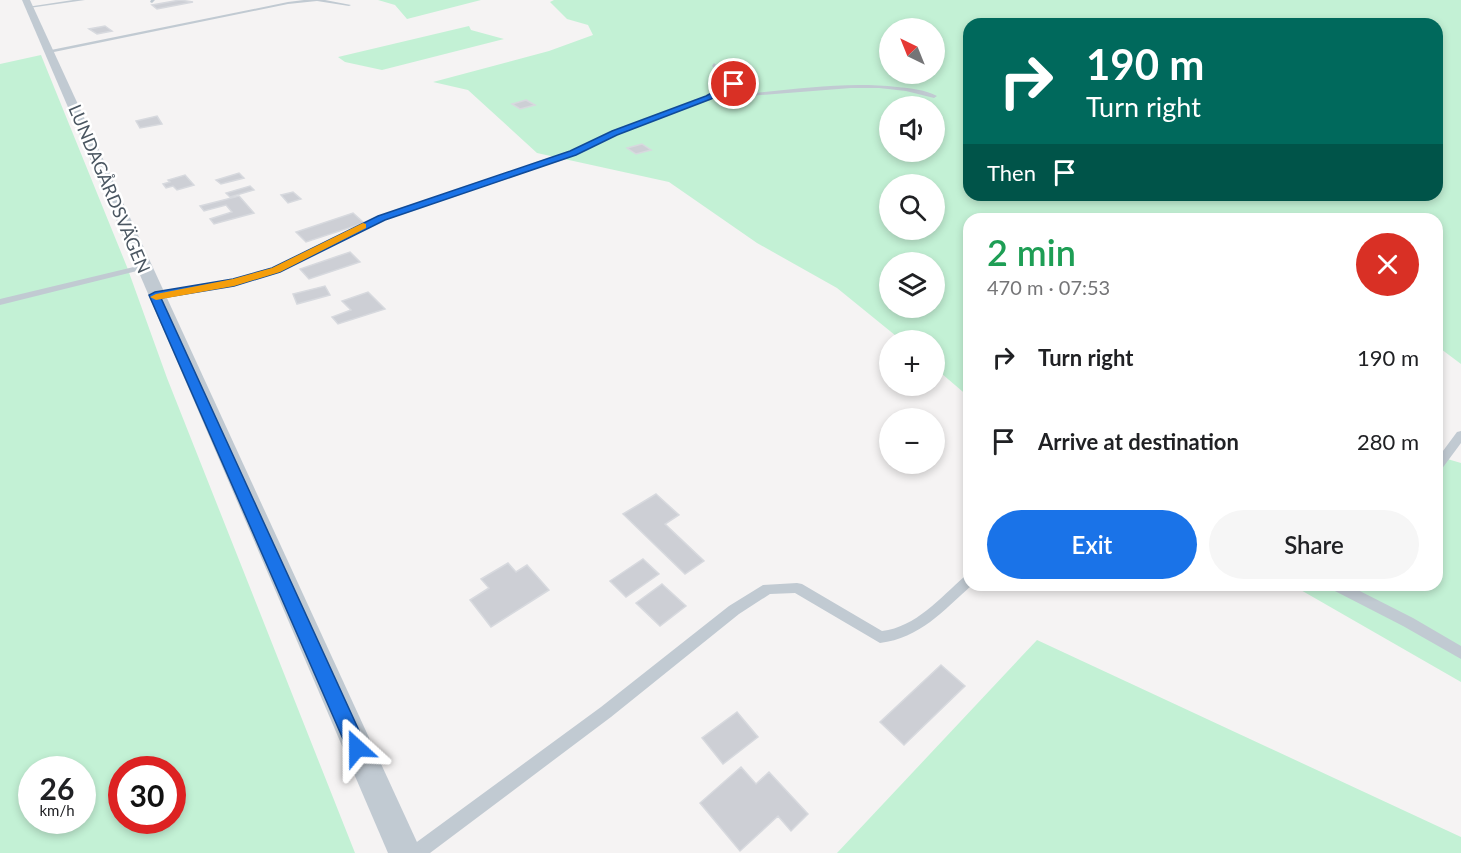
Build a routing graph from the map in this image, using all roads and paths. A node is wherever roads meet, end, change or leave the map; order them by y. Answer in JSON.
{"nodes":[{"id":1,"x":83,"y":0,"type":"edge"},
{"id":2,"x":27,"y":3,"type":"edge"},
{"id":3,"x":349,"y":5,"type":"dead end"},
{"id":4,"x":49,"y":51,"type":"junction"},
{"id":5,"x":714,"y":65,"type":"dead end"},
{"id":6,"x":934,"y":96,"type":"dead end"},
{"id":7,"x":708,"y":98,"type":"junction"},
{"id":8,"x":142,"y":267,"type":"junction"},
{"id":9,"x":155,"y":295,"type":"junction"},
{"id":10,"x":0,"y":302,"type":"edge"},
{"id":11,"x":1461,"y":435,"type":"edge"},
{"id":12,"x":1443,"y":460,"type":"edge"},
{"id":13,"x":963,"y":585,"type":"edge"},
{"id":14,"x":1348,"y":591,"type":"edge"},
{"id":15,"x":1461,"y":653,"type":"edge"},
{"id":16,"x":405,"y":853,"type":"edge"},
{"id":17,"x":416,"y":853,"type":"edge"}],
"edges":[{"from":1,"to":2,"type":"lane"},
{"from":2,"to":4,"type":"street","name":"LUNDAGÅRDSVÄGEN"},
{"from":3,"to":4,"type":"lane"},
{"from":4,"to":8,"type":"street","name":"LUNDAGÅRDSVÄGEN"},
{"from":5,"to":7,"type":"lane"},
{"from":6,"to":7,"type":"lane"},
{"from":7,"to":9,"type":"lane"},
{"from":8,"to":9,"type":"street","name":"LUNDAGÅRDSVÄGEN"},
{"from":8,"to":10,"type":"lane"},
{"from":9,"to":16,"type":"street","name":"LUNDAGÅRDSVÄGEN"},
{"from":11,"to":12,"type":"lane"},
{"from":13,"to":17,"type":"lane"},
{"from":14,"to":15,"type":"lane"}]}
